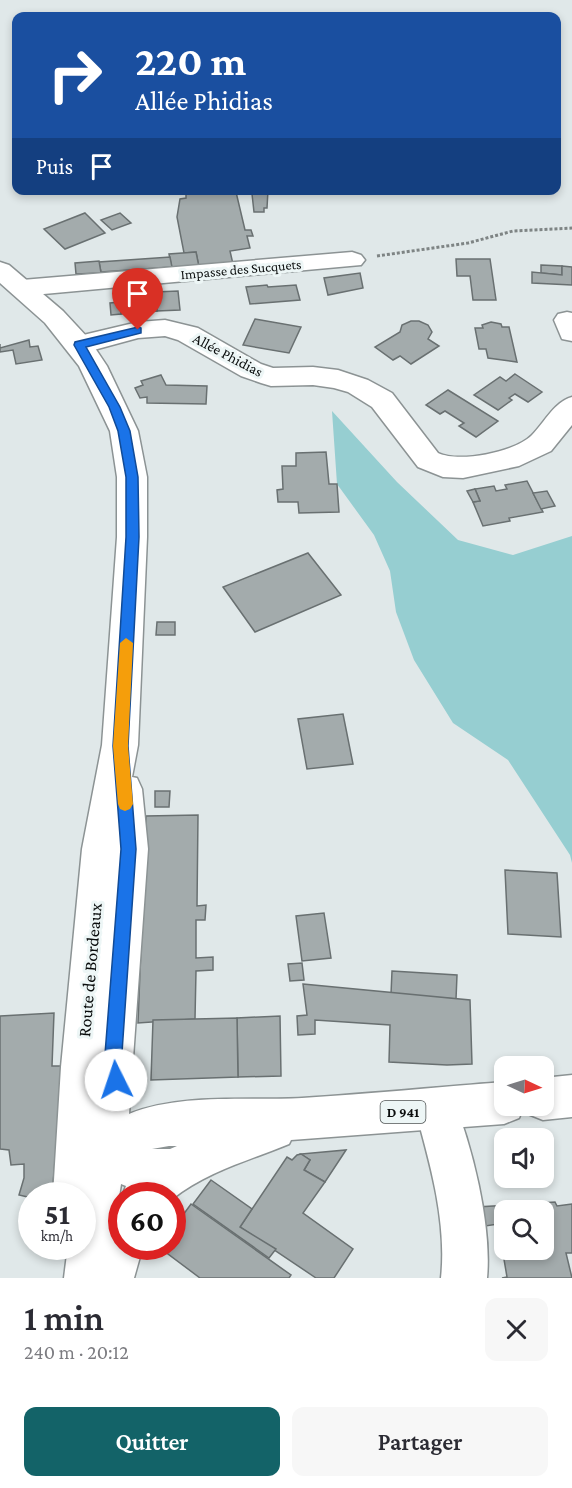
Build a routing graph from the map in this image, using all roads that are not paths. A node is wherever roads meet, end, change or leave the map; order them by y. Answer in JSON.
{"nodes":[{"id":1,"x":352,"y":260,"type":"road end"},
{"id":2,"x":11,"y":279,"type":"edge"},
{"id":3,"x":79,"y":345,"type":"junction"},
{"id":4,"x":572,"y":406,"type":"edge"},
{"id":5,"x":120,"y":746,"type":"junction"},
{"id":6,"x":112,"y":1067,"type":"junction"},
{"id":7,"x":572,"y":1096,"type":"edge"},
{"id":8,"x":554,"y":1098,"type":"edge"},
{"id":9,"x":494,"y":1103,"type":"edge"},
{"id":10,"x":436,"y":1109,"type":"junction"},
{"id":11,"x":301,"y":1119,"type":"junction"},
{"id":12,"x":169,"y":1125,"type":"junction"},
{"id":13,"x":104,"y":1152,"type":"junction"},
{"id":14,"x":76,"y":1182,"type":"edge"},
{"id":15,"x":84,"y":1182,"type":"edge"},
{"id":16,"x":158,"y":1182,"type":"edge"},
{"id":17,"x":160,"y":1182,"type":"edge"},
{"id":18,"x":71,"y":1260,"type":"edge"},
{"id":19,"x":117,"y":1260,"type":"edge"},
{"id":20,"x":70,"y":1278,"type":"edge"},
{"id":21,"x":87,"y":1278,"type":"edge"},
{"id":22,"x":111,"y":1278,"type":"edge"},
{"id":23,"x":464,"y":1278,"type":"edge"}],
"edges":[{"from":1,"to":2,"type":"main road","name":"Impasse des Sucquets"},
{"from":2,"to":3,"type":"main road","name":"Route de Bordeaux"},
{"from":3,"to":4,"type":"main road","name":"Allée Phidias"},
{"from":3,"to":5,"type":"main road","name":"Route de Bordeaux"},
{"from":5,"to":6,"type":"main road","name":"Route de Bordeaux"},
{"from":5,"to":13,"type":"main road"},
{"from":5,"to":14,"type":"main road","name":"Route de Bordeaux"},
{"from":6,"to":12,"type":"main road"},
{"from":6,"to":13,"type":"main road","name":"Route de Bordeaux"},
{"from":7,"to":8,"type":"main road"},
{"from":9,"to":10,"type":"main road","number":"D 941"},
{"from":10,"to":11,"type":"main road","number":"D 941"},
{"from":10,"to":23,"type":"main road"},
{"from":11,"to":12,"type":"main road","number":"D 941"},
{"from":11,"to":17,"type":"main road","number":"D 941"},
{"from":12,"to":13,"type":"main road","number":"D 941"},
{"from":13,"to":15,"type":"main road","number":"D 941"},
{"from":13,"to":16,"type":"main road"},
{"from":13,"to":21,"type":"main road","name":"Route de Bordeaux"},
{"from":18,"to":20,"type":"main road"},
{"from":19,"to":22,"type":"main road"}]}
